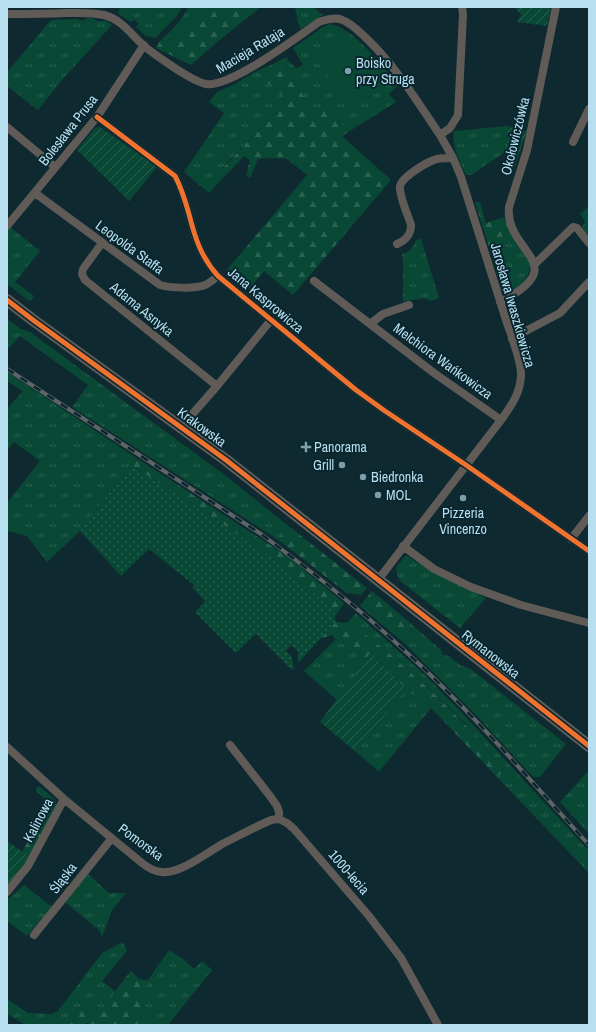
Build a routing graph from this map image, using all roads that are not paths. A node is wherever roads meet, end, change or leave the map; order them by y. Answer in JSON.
{"nodes":[{"id":1,"x":462,"y":7,"type":"edge"},
{"id":2,"x":556,"y":7,"type":"edge"},
{"id":3,"x":7,"y":14,"type":"edge"},
{"id":4,"x":332,"y":19,"type":"joint"},
{"id":5,"x":144,"y":45,"type":"junction"},
{"id":6,"x":589,"y":109,"type":"edge"},
{"id":7,"x":97,"y":117,"type":"junction"},
{"id":8,"x":7,"y":127,"type":"edge"},
{"id":9,"x":440,"y":135,"type":"junction"},
{"id":10,"x":573,"y":142,"type":"dead end"},
{"id":11,"x":453,"y":158,"type":"junction"},
{"id":12,"x":56,"y":167,"type":"junction"},
{"id":13,"x":35,"y":192,"type":"junction"},
{"id":14,"x":7,"y":226,"type":"edge"},
{"id":15,"x":102,"y":243,"type":"junction"},
{"id":16,"x":589,"y":243,"type":"edge"},
{"id":17,"x":397,"y":244,"type":"dead end"},
{"id":18,"x":535,"y":264,"type":"junction"},
{"id":19,"x":218,"y":276,"type":"junction"},
{"id":20,"x":314,"y":281,"type":"dead end"},
{"id":21,"x":589,"y":282,"type":"edge"},
{"id":22,"x":7,"y":300,"type":"edge"},
{"id":23,"x":500,"y":302,"type":"junction"},
{"id":24,"x":409,"y":305,"type":"dead end"},
{"id":25,"x":271,"y":320,"type":"junction"},
{"id":26,"x":370,"y":324,"type":"junction"},
{"id":27,"x":512,"y":339,"type":"junction"},
{"id":28,"x":217,"y":386,"type":"junction"},
{"id":29,"x":501,"y":420,"type":"junction"},
{"id":30,"x":181,"y":427,"type":"junction"},
{"id":31,"x":466,"y":464,"type":"junction"},
{"id":32,"x":589,"y":516,"type":"edge"},
{"id":33,"x":571,"y":539,"type":"junction"},
{"id":34,"x":404,"y":546,"type":"junction"},
{"id":35,"x":589,"y":551,"type":"edge"},
{"id":36,"x":378,"y":580,"type":"junction"},
{"id":37,"x":589,"y":623,"type":"edge"},
{"id":38,"x":230,"y":745,"type":"dead end"},
{"id":39,"x":7,"y":746,"type":"edge"},
{"id":40,"x":589,"y":746,"type":"edge"},
{"id":41,"x":64,"y":799,"type":"junction"},
{"id":42,"x":279,"y":819,"type":"junction"},
{"id":43,"x":112,"y":838,"type":"junction"},
{"id":44,"x":7,"y":892,"type":"edge"},
{"id":45,"x":34,"y":935,"type":"dead end"},
{"id":46,"x":438,"y":1025,"type":"edge"}],
"edges":[{"from":1,"to":9,"type":"street"},
{"from":2,"to":18,"type":"street","name":"Okołowiczówka"},
{"from":3,"to":5,"type":"street","name":"Macieja Rataja"},
{"from":4,"to":5,"type":"street","name":"Macieja Rataja"},
{"from":4,"to":9,"type":"street","name":"Jarosława Iwaszkiewicza"},
{"from":5,"to":7,"type":"street","name":"Bolesława Prusa"},
{"from":6,"to":10,"type":"street"},
{"from":7,"to":12,"type":"street","name":"Bolesława Prusa"},
{"from":7,"to":19,"type":"street","name":"Jana Kasprowicza"},
{"from":8,"to":12,"type":"street"},
{"from":9,"to":11,"type":"street","name":"Jarosława Iwaszkiewicza"},
{"from":11,"to":17,"type":"street"},
{"from":11,"to":23,"type":"street","name":"Jarosława Iwaszkiewicza"},
{"from":12,"to":13,"type":"street","name":"Bolesława Prusa"},
{"from":13,"to":14,"type":"street","name":"Bolesława Prusa"},
{"from":13,"to":15,"type":"street","name":"Leopolda Staffa"},
{"from":15,"to":19,"type":"street","name":"Leopolda Staffa"},
{"from":15,"to":28,"type":"street","name":"Adama Asnyka"},
{"from":16,"to":18,"type":"street"},
{"from":18,"to":23,"type":"street"},
{"from":19,"to":25,"type":"street","name":"Jana Kasprowicza"},
{"from":20,"to":26,"type":"street","name":"Melchiora Wańkowicza"},
{"from":21,"to":27,"type":"street"},
{"from":22,"to":30,"type":"main road","name":"Krakowska"},
{"from":23,"to":27,"type":"street","name":"Jarosława Iwaszkiewicza"},
{"from":24,"to":26,"type":"street","name":"Melchiora Wańkowicza"},
{"from":25,"to":28,"type":"street"},
{"from":25,"to":31,"type":"street","name":"Jana Kasprowicza"},
{"from":26,"to":29,"type":"street","name":"Melchiora Wańkowicza"},
{"from":27,"to":29,"type":"street","name":"Jarosława Iwaszkiewicza"},
{"from":28,"to":30,"type":"street"},
{"from":29,"to":31,"type":"street","name":"Jarosława Iwaszkiewicza"},
{"from":30,"to":36,"type":"main road","name":"Krakowska"},
{"from":31,"to":33,"type":"street","name":"Jana Kasprowicza"},
{"from":31,"to":34,"type":"street","name":"Jarosława Iwaszkiewicza"},
{"from":32,"to":33,"type":"street"},
{"from":33,"to":35,"type":"street","name":"Jana Kasprowicza"},
{"from":34,"to":36,"type":"street","name":"Jarosława Iwaszkiewicza"},
{"from":34,"to":37,"type":"street"},
{"from":36,"to":40,"type":"main road","name":"Rymanowska"},
{"from":38,"to":42,"type":"street"},
{"from":39,"to":41,"type":"street","name":"Pomorska"},
{"from":41,"to":43,"type":"street","name":"Pomorska"},
{"from":41,"to":44,"type":"street","name":"Kalinowa"},
{"from":42,"to":43,"type":"street","name":"Pomorska"},
{"from":42,"to":46,"type":"street","name":"1000-lecia"},
{"from":43,"to":45,"type":"street","name":"Śląska"}]}
